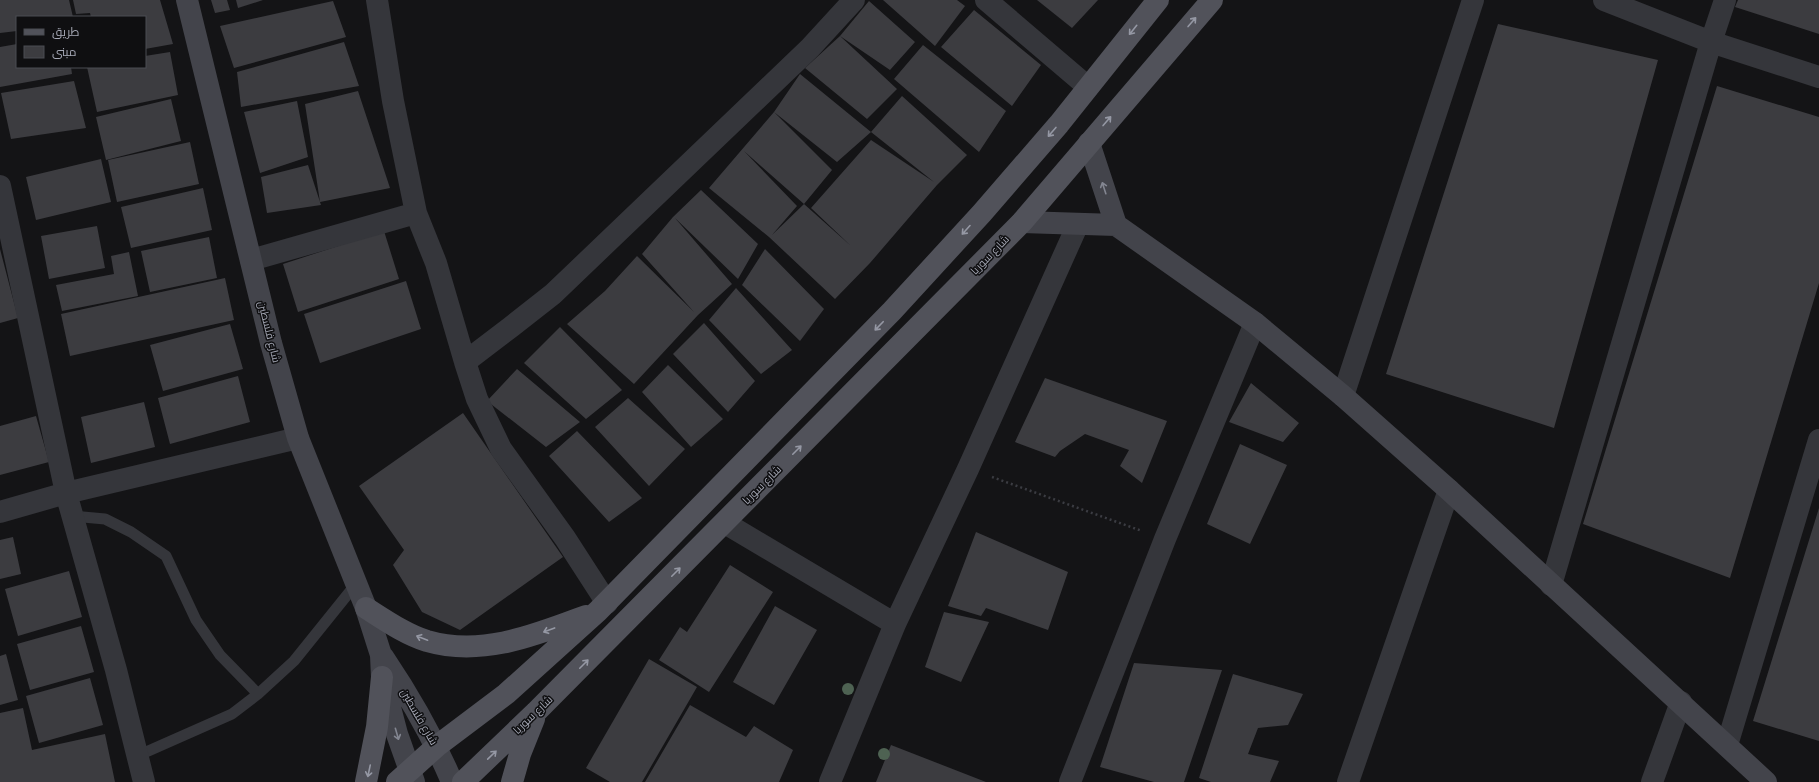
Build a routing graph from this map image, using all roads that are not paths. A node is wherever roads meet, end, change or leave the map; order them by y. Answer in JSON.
{"nodes":[{"id":1,"x":187,"y":0,"type":"edge"},
{"id":2,"x":377,"y":0,"type":"edge"},
{"id":3,"x":854,"y":0,"type":"edge"},
{"id":4,"x":986,"y":0,"type":"edge"},
{"id":5,"x":1158,"y":0,"type":"edge"},
{"id":6,"x":1212,"y":0,"type":"edge"},
{"id":7,"x":1473,"y":0,"type":"edge"},
{"id":8,"x":1604,"y":0,"type":"edge"},
{"id":9,"x":1725,"y":0,"type":"edge"},
{"id":10,"x":1710,"y":42,"type":"junction"},
{"id":11,"x":1819,"y":77,"type":"edge"},
{"id":12,"x":1088,"y":87,"type":"junction"},
{"id":13,"x":1089,"y":143,"type":"junction"},
{"id":14,"x":0,"y":186,"type":"edge"},
{"id":15,"x":416,"y":213,"type":"junction"},
{"id":16,"x":1022,"y":222,"type":"junction"},
{"id":17,"x":1078,"y":224,"type":"junction"},
{"id":18,"x":1116,"y":225,"type":"junction"},
{"id":19,"x":251,"y":260,"type":"junction"},
{"id":20,"x":1255,"y":323,"type":"junction"},
{"id":21,"x":465,"y":362,"type":"junction"},
{"id":22,"x":1343,"y":396,"type":"junction"},
{"id":23,"x":298,"y":438,"type":"junction"},
{"id":24,"x":1819,"y":440,"type":"edge"},
{"id":25,"x":1449,"y":490,"type":"junction"},
{"id":26,"x":66,"y":493,"type":"junction"},
{"id":27,"x":0,"y":512,"type":"edge"},
{"id":28,"x":72,"y":516,"type":"junction"},
{"id":29,"x":724,"y":523,"type":"junction"},
{"id":30,"x":356,"y":584,"type":"junction"},
{"id":31,"x":1551,"y":585,"type":"junction"},
{"id":32,"x":603,"y":607,"type":"junction"},
{"id":33,"x":366,"y":608,"type":"junction"},
{"id":34,"x":896,"y":624,"type":"junction"},
{"id":35,"x":381,"y":655,"type":"junction"},
{"id":36,"x":382,"y":677,"type":"junction"},
{"id":37,"x":258,"y":694,"type":"junction"},
{"id":38,"x":1681,"y":702,"type":"junction"},
{"id":39,"x":536,"y":712,"type":"junction"},
{"id":40,"x":1726,"y":745,"type":"junction"},
{"id":41,"x":437,"y":746,"type":"junction"},
{"id":42,"x":138,"y":756,"type":"junction"},
{"id":43,"x":407,"y":778,"type":"edge"},
{"id":44,"x":144,"y":782,"type":"edge"},
{"id":45,"x":366,"y":782,"type":"edge"},
{"id":46,"x":452,"y":782,"type":"edge"},
{"id":47,"x":463,"y":782,"type":"edge"},
{"id":48,"x":512,"y":782,"type":"edge"},
{"id":49,"x":830,"y":782,"type":"edge"},
{"id":50,"x":1070,"y":782,"type":"edge"},
{"id":51,"x":1348,"y":782,"type":"edge"},
{"id":52,"x":1652,"y":782,"type":"edge"},
{"id":53,"x":1766,"y":782,"type":"edge"}],
"edges":[{"from":1,"to":19,"type":"street","name":"شارع فلسطين"},
{"from":2,"to":15,"type":"street"},
{"from":3,"to":21,"type":"street"},
{"from":4,"to":12,"type":"street"},
{"from":5,"to":12,"type":"main road","one_way":true},
{"from":13,"to":6,"type":"main road","name":"شارع سوريا","one_way":true},
{"from":7,"to":22,"type":"street"},
{"from":8,"to":10,"type":"street"},
{"from":9,"to":10,"type":"street"},
{"from":10,"to":11,"type":"street"},
{"from":10,"to":31,"type":"street"},
{"from":12,"to":32,"type":"main road","one_way":true},
{"from":13,"to":16,"type":"main road","name":"شارع سوريا"},
{"from":18,"to":13,"type":"street","one_way":true},
{"from":14,"to":26,"type":"street"},
{"from":15,"to":19,"type":"street"},
{"from":15,"to":21,"type":"street"},
{"from":16,"to":17,"type":"street"},
{"from":29,"to":16,"type":"main road","name":"شارع سوريا","one_way":true},
{"from":17,"to":18,"type":"street"},
{"from":17,"to":34,"type":"street"},
{"from":18,"to":20,"type":"street"},
{"from":19,"to":23,"type":"street","name":"شارع فلسطين"},
{"from":20,"to":22,"type":"street"},
{"from":20,"to":50,"type":"street"},
{"from":21,"to":32,"type":"street"},
{"from":22,"to":25,"type":"street"},
{"from":23,"to":26,"type":"street"},
{"from":23,"to":30,"type":"street","name":"شارع فلسطين"},
{"from":24,"to":40,"type":"street"},
{"from":25,"to":31,"type":"street"},
{"from":25,"to":51,"type":"street"},
{"from":26,"to":27,"type":"street"},
{"from":26,"to":28,"type":"street"},
{"from":28,"to":37,"type":"lane"},
{"from":28,"to":42,"type":"street"},
{"from":29,"to":34,"type":"street"},
{"from":39,"to":29,"type":"main road","name":"شارع سوريا","one_way":true},
{"from":30,"to":33,"type":"street","name":"شارع فلسطين"},
{"from":30,"to":37,"type":"lane"},
{"from":31,"to":38,"type":"street"},
{"from":32,"to":33,"type":"main road","one_way":true},
{"from":32,"to":41,"type":"main road"},
{"from":33,"to":35,"type":"street","name":"شارع فلسطين"},
{"from":34,"to":49,"type":"street"},
{"from":35,"to":36,"type":"street","name":"شارع فلسطين"},
{"from":35,"to":41,"type":"street","name":"شارع فلسطين"},
{"from":36,"to":43,"type":"street","name":"شارع فلسطين","one_way":true},
{"from":36,"to":45,"type":"main road","one_way":true},
{"from":37,"to":42,"type":"lane"},
{"from":38,"to":40,"type":"street"},
{"from":38,"to":52,"type":"street"},
{"from":47,"to":39,"type":"main road","name":"شارع سوريا","one_way":true},
{"from":39,"to":48,"type":"main road"},
{"from":40,"to":53,"type":"street"},
{"from":41,"to":43,"type":"main road"},
{"from":41,"to":46,"type":"street","name":"شارع فلسطين"},
{"from":42,"to":44,"type":"street"}]}
